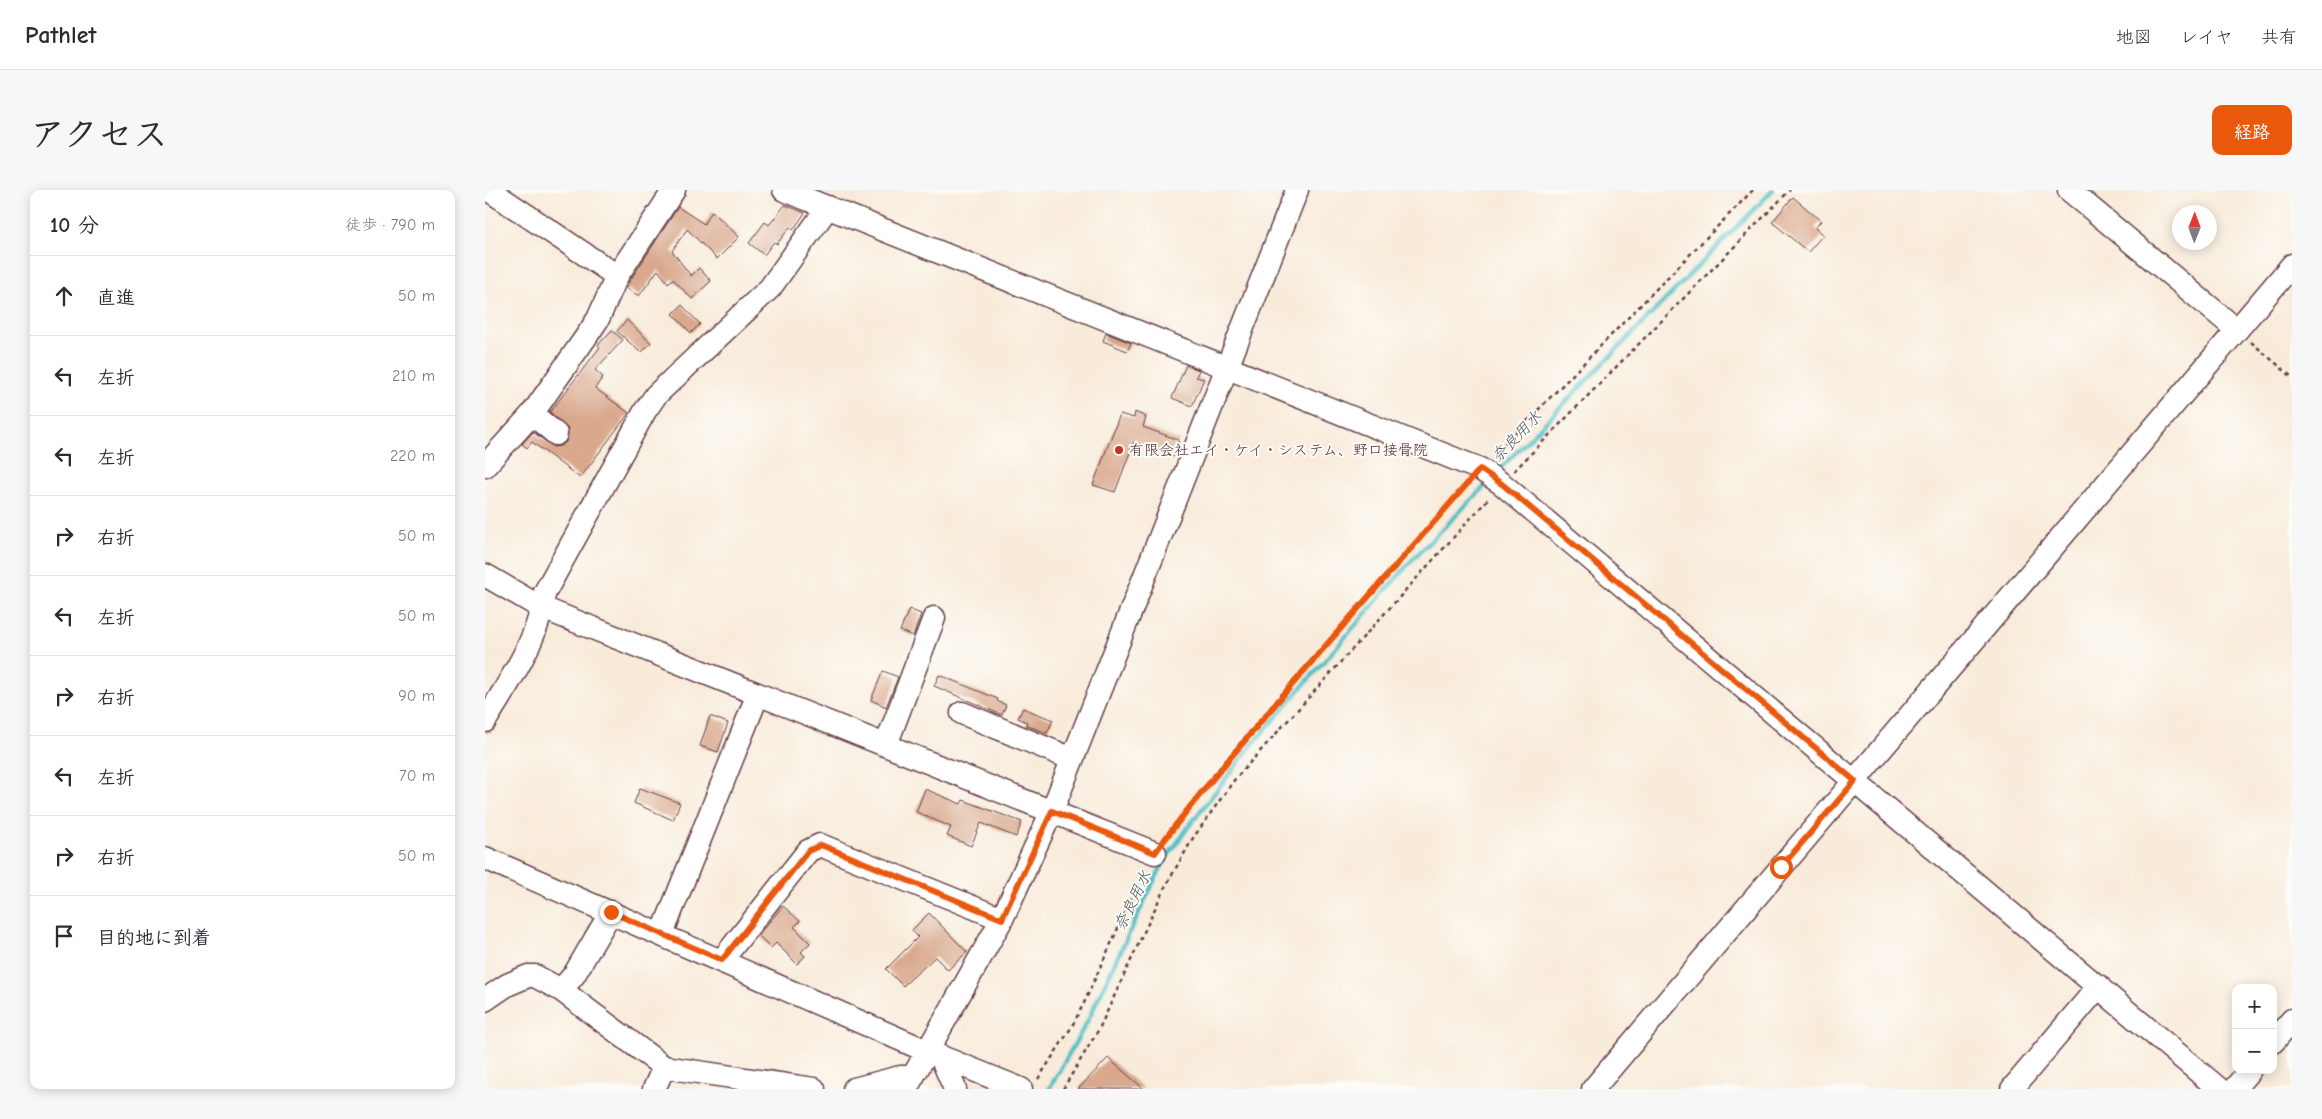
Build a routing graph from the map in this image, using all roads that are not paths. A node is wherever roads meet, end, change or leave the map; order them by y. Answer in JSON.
{"nodes":[{"id":1,"x":489,"y":190,"type":"edge"},
{"id":2,"x":674,"y":190,"type":"edge"},
{"id":3,"x":784,"y":190,"type":"edge"},
{"id":4,"x":1297,"y":190,"type":"edge"},
{"id":5,"x":2069,"y":190,"type":"edge"},
{"id":6,"x":828,"y":207,"type":"junction"},
{"id":7,"x":2292,"y":266,"type":"edge"},
{"id":8,"x":617,"y":276,"type":"junction"},
{"id":9,"x":2237,"y":330,"type":"junction"},
{"id":10,"x":1226,"y":368,"type":"junction"},
{"id":11,"x":532,"y":414,"type":"junction"},
{"id":12,"x":556,"y":434,"type":"dead end"},
{"id":13,"x":485,"y":466,"type":"edge"},
{"id":14,"x":485,"y":575,"type":"edge"},
{"id":15,"x":540,"y":607,"type":"junction"},
{"id":16,"x":933,"y":618,"type":"dead end"},
{"id":17,"x":758,"y":694,"type":"junction"},
{"id":18,"x":962,"y":713,"type":"dead end"},
{"id":19,"x":485,"y":721,"type":"edge"},
{"id":20,"x":886,"y":745,"type":"junction"},
{"id":21,"x":1073,"y":759,"type":"junction"},
{"id":22,"x":1855,"y":781,"type":"junction"},
{"id":23,"x":1052,"y":811,"type":"junction"},
{"id":24,"x":1155,"y":853,"type":"road end"},
{"id":25,"x":485,"y":858,"type":"edge"},
{"id":26,"x":611,"y":912,"type":"junction"},
{"id":27,"x":1002,"y":919,"type":"junction"},
{"id":28,"x":662,"y":934,"type":"junction"},
{"id":29,"x":722,"y":960,"type":"junction"},
{"id":30,"x":2099,"y":986,"type":"junction"},
{"id":31,"x":561,"y":990,"type":"junction"},
{"id":32,"x":485,"y":1000,"type":"edge"},
{"id":33,"x":2292,"y":1020,"type":"edge"},
{"id":34,"x":2277,"y":1037,"type":"edge"},
{"id":35,"x":935,"y":1054,"type":"junction"},
{"id":36,"x":664,"y":1067,"type":"junction"},
{"id":37,"x":2247,"y":1074,"type":"edge"},
{"id":38,"x":909,"y":1083,"type":"edge"},
{"id":39,"x":1029,"y":1085,"type":"edge"},
{"id":40,"x":654,"y":1089,"type":"edge"},
{"id":41,"x":814,"y":1089,"type":"edge"},
{"id":42,"x":854,"y":1089,"type":"edge"},
{"id":43,"x":955,"y":1089,"type":"edge"},
{"id":44,"x":1593,"y":1089,"type":"edge"},
{"id":45,"x":2012,"y":1089,"type":"edge"},
{"id":46,"x":2219,"y":1089,"type":"edge"},
{"id":47,"x":2234,"y":1089,"type":"edge"}],
"edges":[{"from":1,"to":8,"type":"street"},
{"from":2,"to":8,"type":"street"},
{"from":3,"to":6,"type":"street"},
{"from":4,"to":10,"type":"street"},
{"from":5,"to":9,"type":"street"},
{"from":6,"to":10,"type":"street"},
{"from":6,"to":15,"type":"street"},
{"from":7,"to":9,"type":"street"},
{"from":8,"to":11,"type":"street"},
{"from":9,"to":22,"type":"street"},
{"from":10,"to":21,"type":"street"},
{"from":10,"to":22,"type":"street"},
{"from":11,"to":12,"type":"street"},
{"from":11,"to":13,"type":"street"},
{"from":14,"to":15,"type":"street"},
{"from":15,"to":17,"type":"street"},
{"from":15,"to":19,"type":"street"},
{"from":16,"to":20,"type":"street"},
{"from":17,"to":20,"type":"street"},
{"from":17,"to":28,"type":"street"},
{"from":18,"to":21,"type":"street"},
{"from":20,"to":23,"type":"street"},
{"from":21,"to":23,"type":"street"},
{"from":22,"to":30,"type":"street"},
{"from":22,"to":44,"type":"street"},
{"from":23,"to":24,"type":"street"},
{"from":23,"to":27,"type":"street"},
{"from":25,"to":26,"type":"street"},
{"from":26,"to":28,"type":"street"},
{"from":26,"to":31,"type":"street"},
{"from":27,"to":29,"type":"street"},
{"from":27,"to":35,"type":"street"},
{"from":28,"to":29,"type":"street"},
{"from":29,"to":35,"type":"street"},
{"from":30,"to":45,"type":"street"},
{"from":30,"to":46,"type":"street"},
{"from":31,"to":32,"type":"street"},
{"from":31,"to":36,"type":"street"},
{"from":33,"to":34,"type":"street"},
{"from":35,"to":38,"type":"street"},
{"from":35,"to":39,"type":"street"},
{"from":35,"to":43,"type":"street"},
{"from":36,"to":40,"type":"street"},
{"from":36,"to":41,"type":"street"},
{"from":37,"to":47,"type":"street"},
{"from":38,"to":42,"type":"street"}]}
